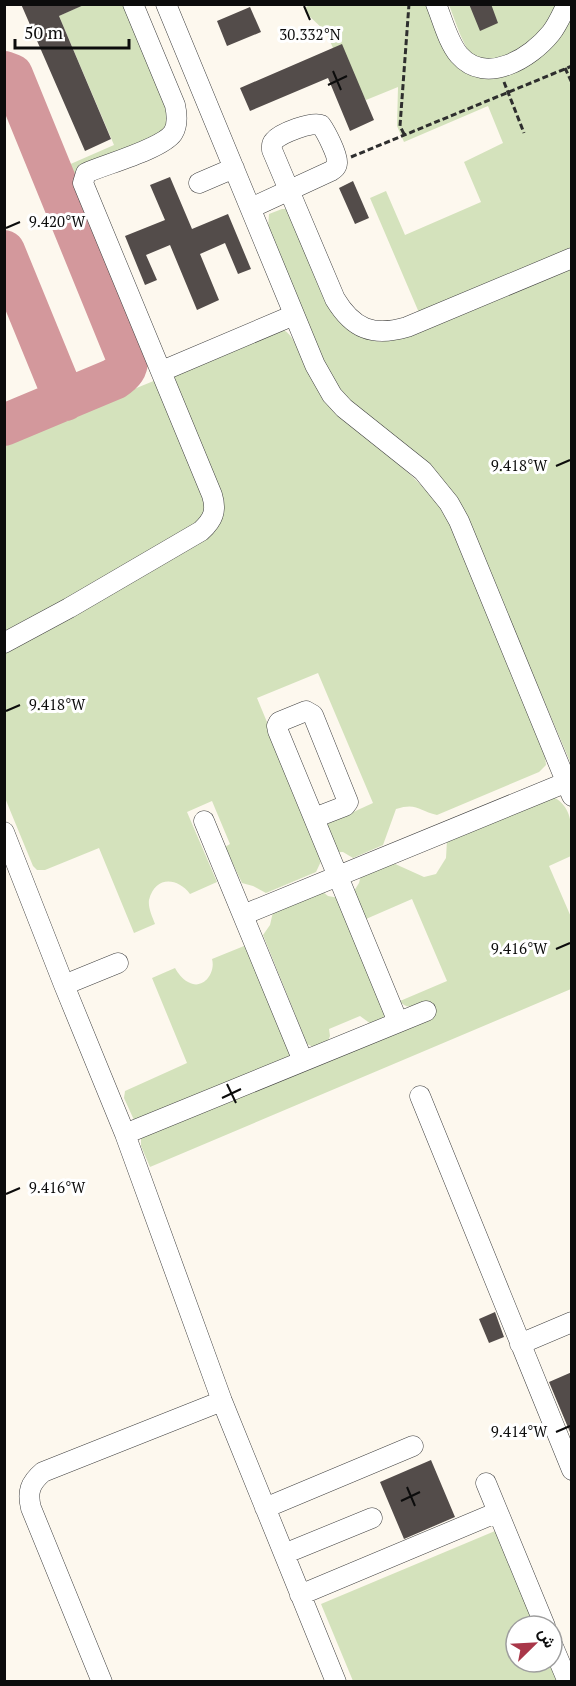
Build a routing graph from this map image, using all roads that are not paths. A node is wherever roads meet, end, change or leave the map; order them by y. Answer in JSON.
{"nodes":[{"id":1,"x":133,"y":4,"type":"edge"},
{"id":2,"x":166,"y":4,"type":"edge"},
{"id":3,"x":436,"y":4,"type":"edge"},
{"id":4,"x":567,"y":4,"type":"edge"},
{"id":5,"x":234,"y":168,"type":"junction"},
{"id":6,"x":200,"y":183,"type":"dead end"},
{"id":7,"x":289,"y":190,"type":"junction"},
{"id":8,"x":251,"y":208,"type":"junction"},
{"id":9,"x":572,"y":258,"type":"edge"},
{"id":10,"x":294,"y":315,"type":"junction"},
{"id":11,"x":162,"y":371,"type":"junction"},
{"id":12,"x":4,"y":643,"type":"edge"},
{"id":13,"x":570,"y":786,"type":"edge"},
{"id":14,"x":315,"y":818,"type":"junction"},
{"id":15,"x":204,"y":821,"type":"dead end"},
{"id":16,"x":5,"y":835,"type":"edge"},
{"id":17,"x":339,"y":876,"type":"junction"},
{"id":18,"x":243,"y":915,"type":"junction"},
{"id":19,"x":118,"y":963,"type":"dead end"},
{"id":20,"x":64,"y":985,"type":"junction"},
{"id":21,"x":426,"y":1011,"type":"dead end"},
{"id":22,"x":398,"y":1022,"type":"junction"},
{"id":23,"x":303,"y":1061,"type":"junction"},
{"id":24,"x":420,"y":1096,"type":"dead end"},
{"id":25,"x":125,"y":1134,"type":"junction"},
{"id":26,"x":572,"y":1322,"type":"edge"},
{"id":27,"x":520,"y":1344,"type":"junction"},
{"id":28,"x":222,"y":1401,"type":"junction"},
{"id":29,"x":413,"y":1446,"type":"dead end"},
{"id":30,"x":572,"y":1470,"type":"edge"},
{"id":31,"x":486,"y":1483,"type":"dead end"},
{"id":32,"x":265,"y":1508,"type":"junction"},
{"id":33,"x":498,"y":1512,"type":"junction"},
{"id":34,"x":372,"y":1518,"type":"dead end"},
{"id":35,"x":284,"y":1554,"type":"junction"},
{"id":36,"x":300,"y":1594,"type":"junction"},
{"id":37,"x":540,"y":1614,"type":"edge"},
{"id":38,"x":102,"y":1682,"type":"edge"},
{"id":39,"x":336,"y":1682,"type":"edge"}],
"edges":[{"from":1,"to":11,"type":"lane"},
{"from":2,"to":5,"type":"lane"},
{"from":3,"to":4,"type":"lane"},
{"from":5,"to":6,"type":"lane"},
{"from":5,"to":8,"type":"lane"},
{"from":7,"to":7,"type":"lane"},
{"from":7,"to":8,"type":"lane"},
{"from":7,"to":9,"type":"lane"},
{"from":8,"to":10,"type":"lane"},
{"from":10,"to":11,"type":"lane"},
{"from":10,"to":13,"type":"lane"},
{"from":11,"to":12,"type":"lane"},
{"from":13,"to":17,"type":"lane"},
{"from":14,"to":14,"type":"lane"},
{"from":14,"to":17,"type":"lane"},
{"from":15,"to":18,"type":"lane"},
{"from":16,"to":20,"type":"lane"},
{"from":17,"to":18,"type":"lane"},
{"from":17,"to":22,"type":"lane"},
{"from":18,"to":23,"type":"lane"},
{"from":19,"to":20,"type":"lane"},
{"from":20,"to":25,"type":"lane"},
{"from":21,"to":22,"type":"lane"},
{"from":22,"to":23,"type":"lane"},
{"from":23,"to":25,"type":"lane"},
{"from":24,"to":27,"type":"lane"},
{"from":25,"to":28,"type":"lane"},
{"from":26,"to":27,"type":"lane"},
{"from":27,"to":30,"type":"lane"},
{"from":28,"to":32,"type":"lane"},
{"from":28,"to":38,"type":"lane"},
{"from":29,"to":32,"type":"lane"},
{"from":31,"to":33,"type":"lane"},
{"from":32,"to":35,"type":"lane"},
{"from":33,"to":36,"type":"lane"},
{"from":33,"to":37,"type":"lane"},
{"from":34,"to":35,"type":"lane"},
{"from":35,"to":36,"type":"lane"},
{"from":36,"to":39,"type":"lane"}]}
